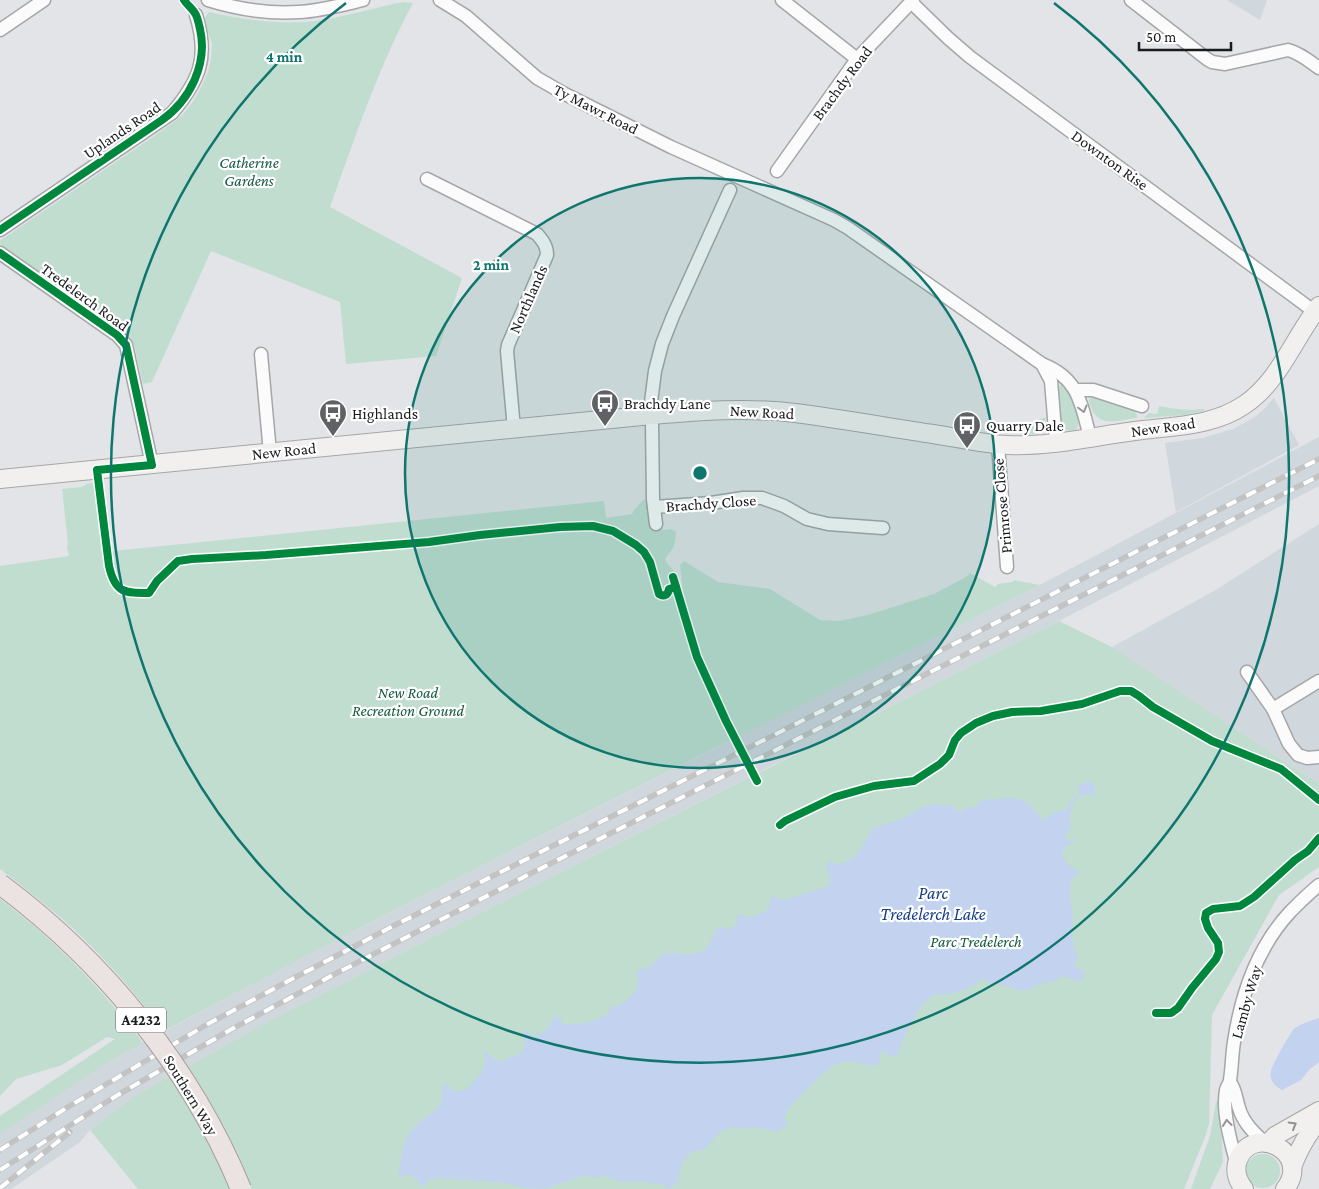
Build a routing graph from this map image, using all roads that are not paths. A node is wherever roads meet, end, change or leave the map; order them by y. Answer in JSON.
{"nodes":[{"id":1,"x":44,"y":0,"type":"edge"},
{"id":2,"x":208,"y":0,"type":"edge"},
{"id":3,"x":363,"y":0,"type":"edge"},
{"id":4,"x":440,"y":0,"type":"edge"},
{"id":5,"x":782,"y":0,"type":"edge"},
{"id":6,"x":1131,"y":0,"type":"edge"},
{"id":7,"x":912,"y":1,"type":"edge"},
{"id":8,"x":196,"y":15,"type":"dead end"},
{"id":9,"x":0,"y":30,"type":"edge"},
{"id":10,"x":857,"y":60,"type":"junction"},
{"id":11,"x":1319,"y":68,"type":"edge"},
{"id":12,"x":777,"y":171,"type":"dead end"},
{"id":13,"x":427,"y":179,"type":"dead end"},
{"id":14,"x":730,"y":190,"type":"dead end"},
{"id":15,"x":0,"y":230,"type":"edge"},
{"id":16,"x":0,"y":253,"type":"edge"},
{"id":17,"x":1317,"y":309,"type":"edge"},
{"id":18,"x":261,"y":354,"type":"dead end"},
{"id":19,"x":1042,"y":364,"type":"junction"},
{"id":20,"x":1076,"y":390,"type":"junction"},
{"id":21,"x":1142,"y":406,"type":"dead end"},
{"id":22,"x":652,"y":415,"type":"junction"},
{"id":23,"x":514,"y":429,"type":"junction"},
{"id":24,"x":1090,"y":437,"type":"junction"},
{"id":25,"x":1056,"y":442,"type":"junction"},
{"id":26,"x":998,"y":444,"type":"junction"},
{"id":27,"x":270,"y":453,"type":"junction"},
{"id":28,"x":152,"y":465,"type":"junction"},
{"id":29,"x":0,"y":479,"type":"edge"},
{"id":30,"x":654,"y":507,"type":"junction"},
{"id":31,"x":656,"y":524,"type":"dead end"},
{"id":32,"x":883,"y":528,"type":"dead end"},
{"id":33,"x":1007,"y":567,"type":"dead end"},
{"id":34,"x":1247,"y":672,"type":"dead end"},
{"id":35,"x":1319,"y":681,"type":"edge"},
{"id":36,"x":1272,"y":709,"type":"junction"},
{"id":37,"x":1319,"y":757,"type":"edge"},
{"id":38,"x":0,"y":884,"type":"edge"},
{"id":39,"x":1319,"y":885,"type":"edge"},
{"id":40,"x":1230,"y":1082,"type":"junction"},
{"id":41,"x":1319,"y":1111,"type":"edge"},
{"id":42,"x":1319,"y":1121,"type":"edge"},
{"id":43,"x":1267,"y":1143,"type":"junction"},
{"id":44,"x":1236,"y":1166,"type":"junction"},
{"id":45,"x":1292,"y":1167,"type":"junction"},
{"id":46,"x":241,"y":1189,"type":"edge"},
{"id":47,"x":1226,"y":1189,"type":"edge"},
{"id":48,"x":1244,"y":1189,"type":"edge"},
{"id":49,"x":1284,"y":1189,"type":"edge"}],
"edges":[{"from":1,"to":9,"type":"street"},
{"from":2,"to":3,"type":"street"},
{"from":4,"to":19,"type":"street","name":"Ty Mawr Road"},
{"from":5,"to":10,"type":"street"},
{"from":6,"to":11,"type":"street"},
{"from":7,"to":10,"type":"street","name":"Brachdy Road"},
{"from":7,"to":17,"type":"street","name":"Downton Rise"},
{"from":8,"to":15,"type":"street","name":"Uplands Road"},
{"from":10,"to":12,"type":"street","name":"Brachdy Road"},
{"from":13,"to":23,"type":"street","name":"Northlands"},
{"from":14,"to":22,"type":"street"},
{"from":16,"to":28,"type":"street","name":"Tredelerch Road"},
{"from":17,"to":24,"type":"street","name":"New Road"},
{"from":18,"to":27,"type":"street"},
{"from":19,"to":20,"type":"street"},
{"from":19,"to":25,"type":"street"},
{"from":20,"to":21,"type":"street"},
{"from":20,"to":24,"type":"street","one_way":true},
{"from":22,"to":23,"type":"street","name":"New Road"},
{"from":22,"to":26,"type":"street","name":"New Road"},
{"from":22,"to":30,"type":"street"},
{"from":23,"to":27,"type":"street","name":"New Road"},
{"from":24,"to":25,"type":"street","name":"New Road"},
{"from":25,"to":26,"type":"street","name":"New Road"},
{"from":26,"to":33,"type":"street","name":"Primrose Close"},
{"from":27,"to":28,"type":"street","name":"New Road"},
{"from":28,"to":29,"type":"street","name":"New Road"},
{"from":30,"to":31,"type":"street"},
{"from":30,"to":32,"type":"street","name":"Brachdy Close"},
{"from":34,"to":36,"type":"street"},
{"from":35,"to":36,"type":"street"},
{"from":36,"to":37,"type":"street"},
{"from":38,"to":46,"type":"main road","name":"Southern Way","number":"A4232","bridge":true},
{"from":39,"to":40,"type":"street","name":"Lamby Way"},
{"from":40,"to":43,"type":"street","name":"Lamby Way"},
{"from":44,"to":40,"type":"street","name":"Lamby Way","one_way":true},
{"from":43,"to":41,"type":"street","one_way":true},
{"from":42,"to":45,"type":"street"},
{"from":43,"to":44,"type":"street"},
{"from":43,"to":45,"type":"street"},
{"from":44,"to":47,"type":"street"},
{"from":44,"to":48,"type":"street"},
{"from":45,"to":49,"type":"street"}]}
